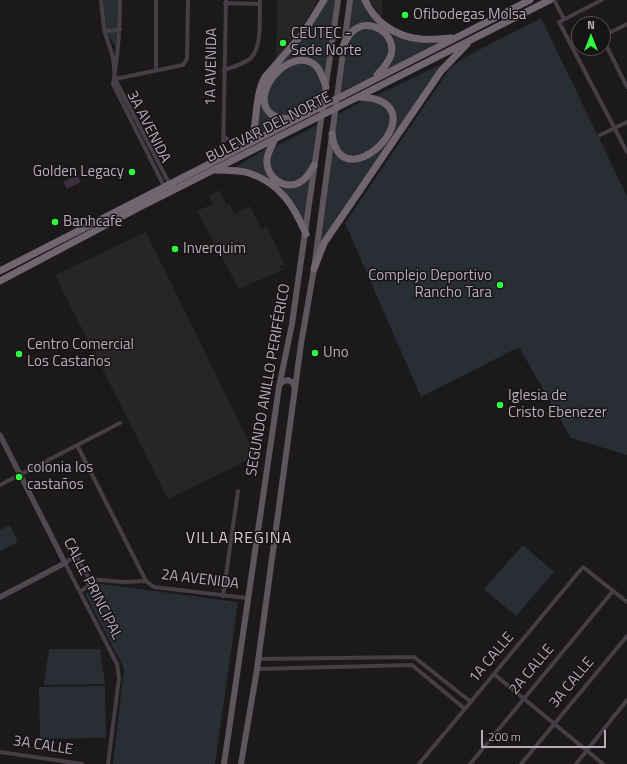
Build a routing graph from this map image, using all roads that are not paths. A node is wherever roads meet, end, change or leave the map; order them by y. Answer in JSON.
{"nodes":[{"id":1,"x":101,"y":0,"type":"edge"},
{"id":2,"x":120,"y":0,"type":"edge"},
{"id":3,"x":156,"y":0,"type":"edge"},
{"id":4,"x":188,"y":0,"type":"edge"},
{"id":5,"x":324,"y":0,"type":"edge"},
{"id":6,"x":338,"y":0,"type":"edge"},
{"id":7,"x":350,"y":0,"type":"edge"},
{"id":8,"x":365,"y":0,"type":"edge"},
{"id":9,"x":530,"y":0,"type":"edge"},
{"id":10,"x":550,"y":0,"type":"edge"},
{"id":11,"x":554,"y":0,"type":"edge"},
{"id":12,"x":602,"y":0,"type":"edge"},
{"id":13,"x":226,"y":2,"type":"edge"},
{"id":14,"x":260,"y":2,"type":"edge"},
{"id":15,"x":564,"y":19,"type":"junction"},
{"id":16,"x":627,"y":24,"type":"edge"},
{"id":17,"x":120,"y":29,"type":"junction"},
{"id":18,"x":104,"y":30,"type":"junction"},
{"id":19,"x":611,"y":33,"type":"edge"},
{"id":20,"x":456,"y":38,"type":"junction"},
{"id":21,"x":473,"y":39,"type":"junction"},
{"id":22,"x":571,"y":45,"type":"edge"},
{"id":23,"x":343,"y":46,"type":"junction"},
{"id":24,"x":611,"y":54,"type":"edge"},
{"id":25,"x":577,"y":56,"type":"edge"},
{"id":26,"x":156,"y":70,"type":"junction"},
{"id":27,"x":224,"y":70,"type":"junction"},
{"id":28,"x":115,"y":79,"type":"junction"},
{"id":29,"x":372,"y":80,"type":"junction"},
{"id":30,"x":627,"y":87,"type":"edge"},
{"id":31,"x":325,"y":90,"type":"junction"},
{"id":32,"x":359,"y":97,"type":"junction"},
{"id":33,"x":295,"y":119,"type":"junction"},
{"id":34,"x":627,"y":122,"type":"edge"},
{"id":35,"x":615,"y":128,"type":"junction"},
{"id":36,"x":332,"y":134,"type":"junction"},
{"id":37,"x":223,"y":135,"type":"junction"},
{"id":38,"x":600,"y":136,"type":"dead end"},
{"id":39,"x":275,"y":139,"type":"junction"},
{"id":40,"x":249,"y":143,"type":"junction"},
{"id":41,"x":627,"y":152,"type":"edge"},
{"id":42,"x":223,"y":156,"type":"junction"},
{"id":43,"x":314,"y":166,"type":"junction"},
{"id":44,"x":213,"y":170,"type":"junction"},
{"id":45,"x":167,"y":184,"type":"junction"},
{"id":46,"x":306,"y":234,"type":"junction"},
{"id":47,"x":68,"y":236,"type":"junction"},
{"id":48,"x":0,"y":265,"type":"edge"},
{"id":49,"x":314,"y":269,"type":"junction"},
{"id":50,"x":0,"y":271,"type":"edge"},
{"id":51,"x":0,"y":279,"type":"edge"},
{"id":52,"x":279,"y":386,"type":"junction"},
{"id":53,"x":295,"y":388,"type":"junction"},
{"id":54,"x":120,"y":423,"type":"dead end"},
{"id":55,"x":0,"y":435,"type":"edge"},
{"id":56,"x":77,"y":445,"type":"junction"},
{"id":57,"x":20,"y":475,"type":"junction"},
{"id":58,"x":0,"y":484,"type":"edge"},
{"id":59,"x":238,"y":491,"type":"dead end"},
{"id":60,"x":65,"y":563,"type":"junction"},
{"id":61,"x":89,"y":579,"type":"junction"},
{"id":62,"x":146,"y":581,"type":"junction"},
{"id":63,"x":613,"y":591,"type":"junction"},
{"id":64,"x":80,"y":592,"type":"junction"},
{"id":65,"x":223,"y":596,"type":"junction"},
{"id":66,"x":0,"y":597,"type":"edge"},
{"id":67,"x":247,"y":598,"type":"junction"},
{"id":68,"x":627,"y":602,"type":"edge"},
{"id":69,"x":627,"y":636,"type":"edge"},
{"id":70,"x":399,"y":656,"type":"junction"},
{"id":71,"x":258,"y":659,"type":"junction"},
{"id":72,"x":399,"y":665,"type":"junction"},
{"id":73,"x":257,"y":669,"type":"junction"},
{"id":74,"x":494,"y":674,"type":"junction"},
{"id":75,"x":524,"y":699,"type":"junction"},
{"id":76,"x":627,"y":700,"type":"edge"},
{"id":77,"x":471,"y":702,"type":"junction"},
{"id":78,"x":465,"y":709,"type":"junction"},
{"id":79,"x":554,"y":724,"type":"junction"},
{"id":80,"x":587,"y":750,"type":"junction"},
{"id":81,"x":0,"y":752,"type":"edge"},
{"id":82,"x":45,"y":758,"type":"junction"},
{"id":83,"x":44,"y":764,"type":"edge"},
{"id":84,"x":82,"y":764,"type":"edge"},
{"id":85,"x":108,"y":764,"type":"edge"},
{"id":86,"x":224,"y":764,"type":"edge"},
{"id":87,"x":241,"y":764,"type":"edge"},
{"id":88,"x":419,"y":764,"type":"edge"},
{"id":89,"x":470,"y":764,"type":"edge"},
{"id":90,"x":521,"y":764,"type":"edge"},
{"id":91,"x":576,"y":764,"type":"edge"},
{"id":92,"x":603,"y":764,"type":"edge"}],
"edges":[{"from":1,"to":18,"type":"street"},
{"from":2,"to":17,"type":"street","name":"3A AVENIDA"},
{"from":3,"to":26,"type":"street"},
{"from":4,"to":26,"type":"street","name":"1A AVENIDA"},
{"from":5,"to":40,"type":"highway"},
{"from":6,"to":31,"type":"main road","name":"SEGUNDO ANILLO PERIFÉRICO"},
{"from":7,"to":23,"type":"main road","name":"SEGUNDO ANILLO PERIFÉRICO"},
{"from":8,"to":20,"type":"highway"},
{"from":9,"to":20,"type":"highway","name":"BULEVAR DEL NORTE"},
{"from":10,"to":21,"type":"highway","name":"BULEVAR DEL NORTE"},
{"from":11,"to":15,"type":"street"},
{"from":12,"to":15,"type":"street"},
{"from":13,"to":14,"type":"street"},
{"from":13,"to":27,"type":"street","name":"1A AVENIDA"},
{"from":14,"to":27,"type":"street"},
{"from":15,"to":22,"type":"street"},
{"from":16,"to":19,"type":"street"},
{"from":17,"to":18,"type":"street"},
{"from":17,"to":28,"type":"street","name":"3A AVENIDA"},
{"from":18,"to":28,"type":"street"},
{"from":20,"to":29,"type":"highway","name":"BULEVAR DEL NORTE"},
{"from":21,"to":32,"type":"highway","name":"BULEVAR DEL NORTE"},
{"from":21,"to":49,"type":"highway"},
{"from":23,"to":29,"type":"highway"},
{"from":23,"to":36,"type":"main road","name":"SEGUNDO ANILLO PERIFÉRICO"},
{"from":24,"to":30,"type":"street"},
{"from":25,"to":35,"type":"street"},
{"from":26,"to":28,"type":"street"},
{"from":27,"to":37,"type":"street","name":"1A AVENIDA"},
{"from":28,"to":45,"type":"street","name":"3A AVENIDA"},
{"from":29,"to":33,"type":"highway","name":"BULEVAR DEL NORTE"},
{"from":31,"to":33,"type":"highway"},
{"from":31,"to":43,"type":"main road","name":"SEGUNDO ANILLO PERIFÉRICO"},
{"from":32,"to":36,"type":"highway"},
{"from":32,"to":39,"type":"highway","name":"BULEVAR DEL NORTE"},
{"from":33,"to":40,"type":"highway","name":"BULEVAR DEL NORTE"},
{"from":34,"to":35,"type":"street"},
{"from":35,"to":38,"type":"street"},
{"from":35,"to":41,"type":"street"},
{"from":36,"to":49,"type":"main road","name":"SEGUNDO ANILLO PERIFÉRICO"},
{"from":37,"to":40,"type":"street"},
{"from":37,"to":42,"type":"street","name":"1A AVENIDA"},
{"from":39,"to":43,"type":"highway"},
{"from":39,"to":44,"type":"highway","name":"BULEVAR DEL NORTE"},
{"from":40,"to":42,"type":"highway","name":"BULEVAR DEL NORTE"},
{"from":42,"to":45,"type":"highway","name":"BULEVAR DEL NORTE"},
{"from":43,"to":46,"type":"main road","name":"SEGUNDO ANILLO PERIFÉRICO"},
{"from":44,"to":46,"type":"highway"},
{"from":44,"to":51,"type":"highway","name":"BULEVAR DEL NORTE"},
{"from":45,"to":47,"type":"highway","name":"BULEVAR DEL NORTE"},
{"from":46,"to":52,"type":"main road","name":"SEGUNDO ANILLO PERIFÉRICO"},
{"from":47,"to":48,"type":"highway"},
{"from":47,"to":50,"type":"highway","name":"BULEVAR DEL NORTE"},
{"from":49,"to":53,"type":"main road","name":"SEGUNDO ANILLO PERIFÉRICO"},
{"from":52,"to":53,"type":"main road"},
{"from":52,"to":67,"type":"main road","name":"SEGUNDO ANILLO PERIFÉRICO"},
{"from":53,"to":71,"type":"main road","name":"SEGUNDO ANILLO PERIFÉRICO"},
{"from":54,"to":56,"type":"street"},
{"from":55,"to":57,"type":"street","name":"CALLE PRINCIPAL"},
{"from":56,"to":57,"type":"street"},
{"from":56,"to":62,"type":"street"},
{"from":57,"to":58,"type":"street"},
{"from":57,"to":60,"type":"street","name":"CALLE PRINCIPAL"},
{"from":59,"to":65,"type":"street"},
{"from":60,"to":61,"type":"street"},
{"from":60,"to":64,"type":"street","name":"CALLE PRINCIPAL"},
{"from":60,"to":66,"type":"street"},
{"from":61,"to":62,"type":"street","name":"2A AVENIDA"},
{"from":61,"to":64,"type":"street"},
{"from":62,"to":65,"type":"street","name":"2A AVENIDA"},
{"from":63,"to":68,"type":"street"},
{"from":63,"to":74,"type":"street","name":"1A CALLE"},
{"from":63,"to":75,"type":"street","name":"2A CALLE"},
{"from":64,"to":85,"type":"street","name":"CALLE PRINCIPAL"},
{"from":65,"to":67,"type":"street","name":"2A AVENIDA"},
{"from":67,"to":86,"type":"main road","name":"SEGUNDO ANILLO PERIFÉRICO"},
{"from":69,"to":79,"type":"street","name":"3A CALLE"},
{"from":70,"to":71,"type":"street"},
{"from":70,"to":72,"type":"street"},
{"from":70,"to":77,"type":"street"},
{"from":71,"to":73,"type":"main road","name":"SEGUNDO ANILLO PERIFÉRICO"},
{"from":72,"to":73,"type":"street"},
{"from":72,"to":78,"type":"street"},
{"from":73,"to":87,"type":"main road","name":"SEGUNDO ANILLO PERIFÉRICO"},
{"from":74,"to":75,"type":"street"},
{"from":74,"to":77,"type":"street","name":"1A CALLE"},
{"from":75,"to":79,"type":"street"},
{"from":75,"to":89,"type":"street","name":"2A CALLE"},
{"from":76,"to":80,"type":"street"},
{"from":77,"to":78,"type":"street","name":"1A CALLE"},
{"from":78,"to":88,"type":"street","name":"1A CALLE"},
{"from":79,"to":80,"type":"street"},
{"from":79,"to":90,"type":"street","name":"3A CALLE"},
{"from":80,"to":91,"type":"street"},
{"from":80,"to":92,"type":"street"},
{"from":81,"to":82,"type":"street","name":"3A CALLE"},
{"from":82,"to":83,"type":"street"},
{"from":82,"to":84,"type":"street","name":"3A CALLE"}]}
